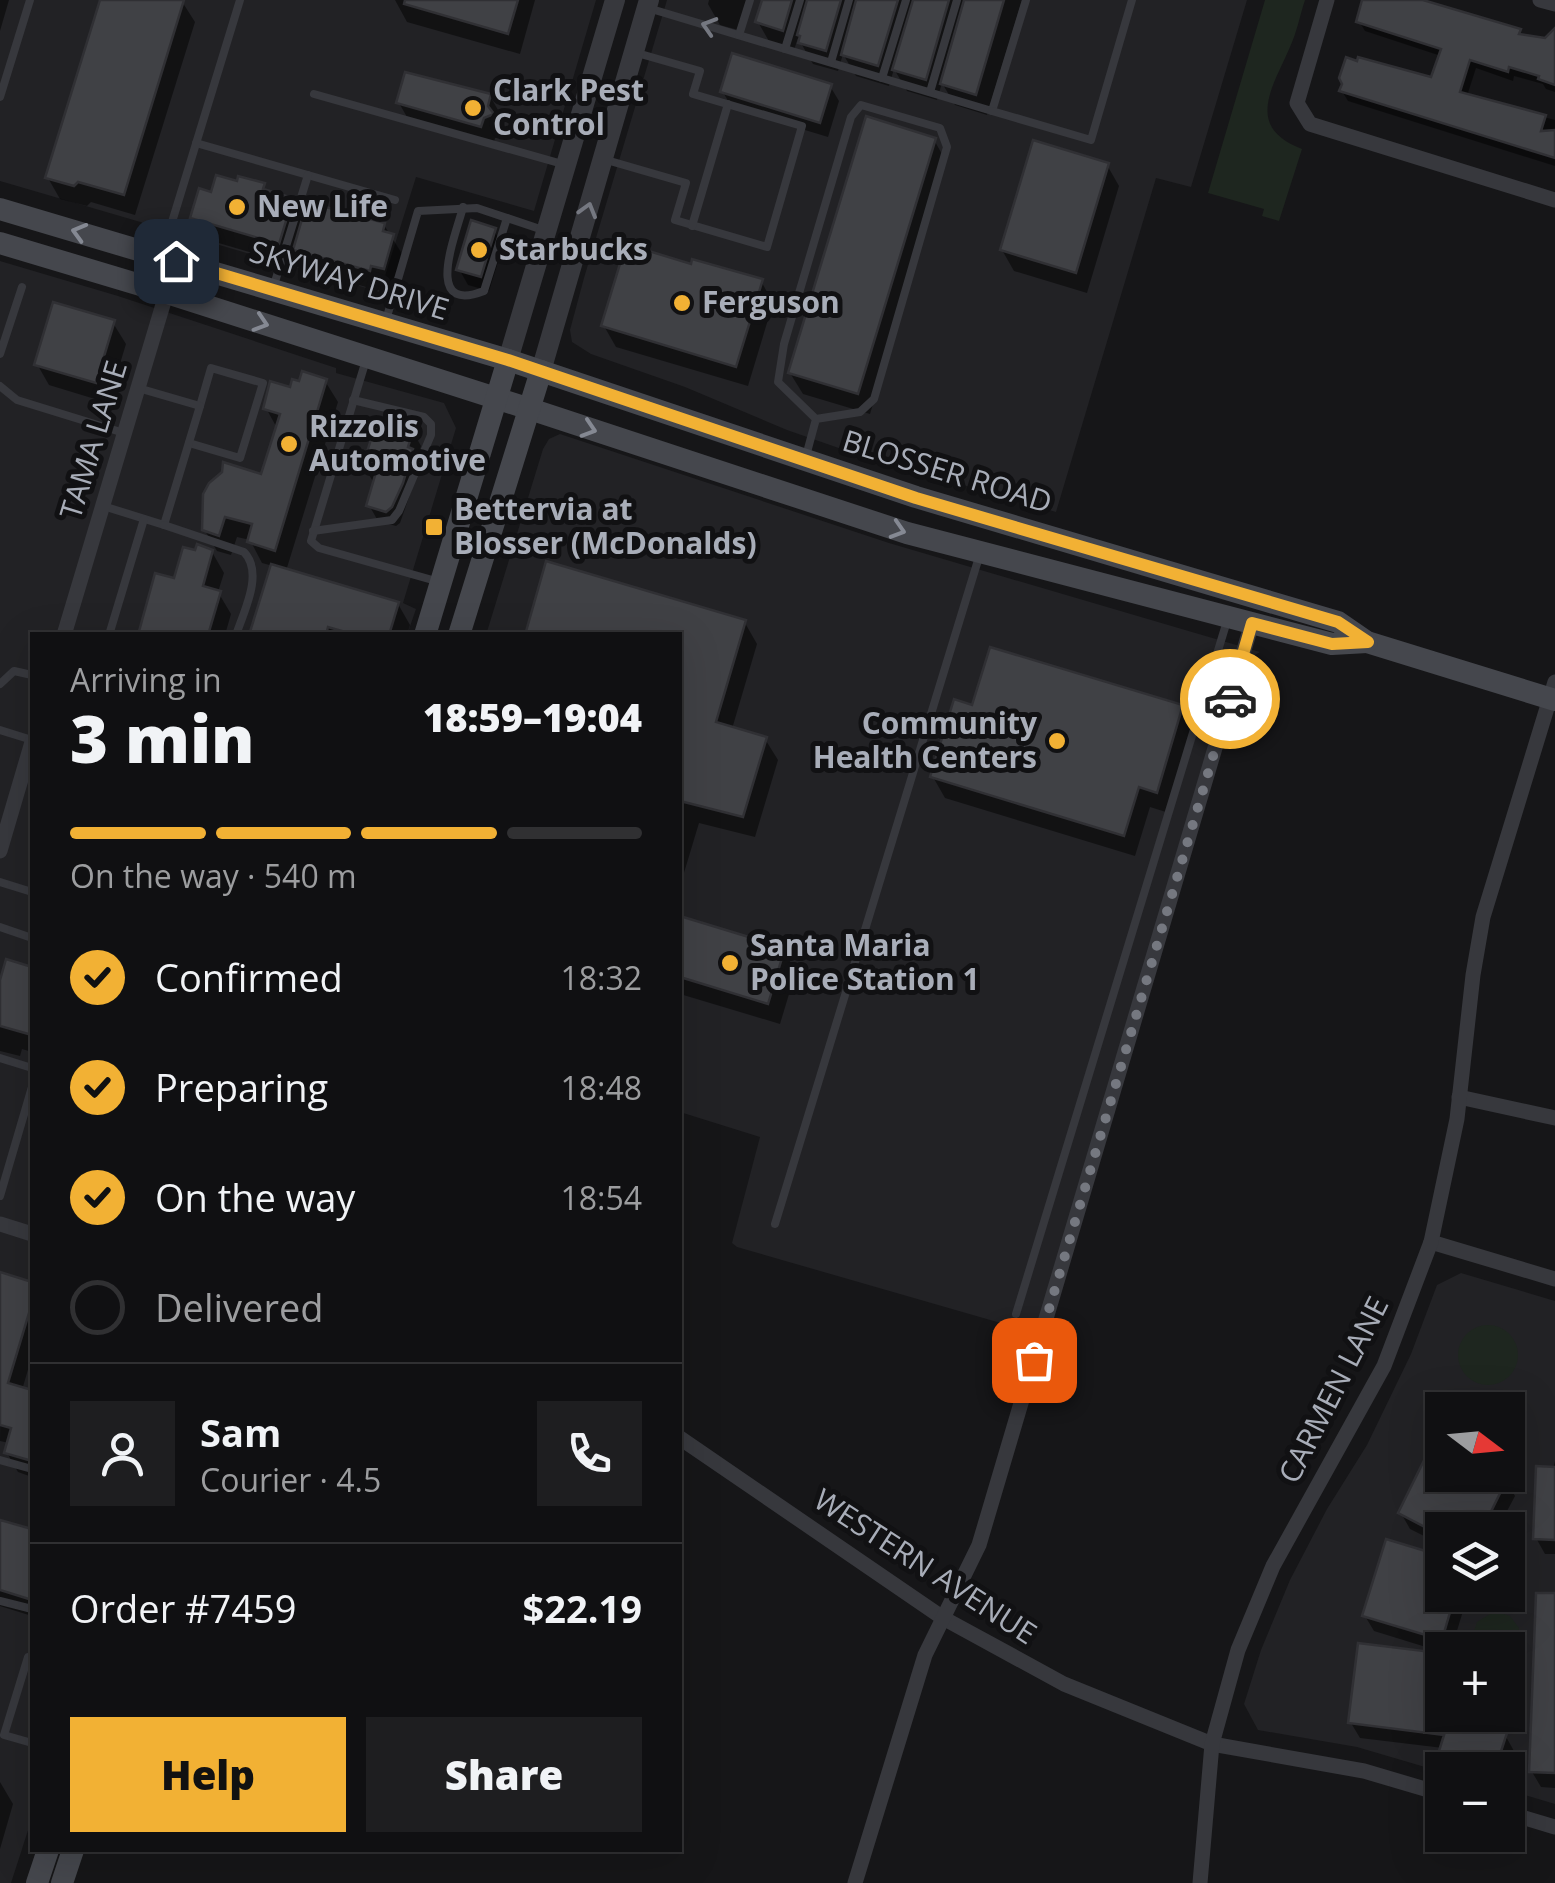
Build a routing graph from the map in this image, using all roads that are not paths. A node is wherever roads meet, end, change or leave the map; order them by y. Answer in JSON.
{"nodes":[{"id":1,"x":30,"y":0,"type":"edge"},
{"id":2,"x":615,"y":0,"type":"edge"},
{"id":3,"x":750,"y":0,"type":"edge"},
{"id":4,"x":800,"y":0,"type":"edge"},
{"id":5,"x":849,"y":0,"type":"edge"},
{"id":6,"x":906,"y":0,"type":"edge"},
{"id":7,"x":957,"y":0,"type":"edge"},
{"id":8,"x":1026,"y":0,"type":"edge"},
{"id":9,"x":1132,"y":0,"type":"edge"},
{"id":10,"x":1327,"y":0,"type":"edge"},
{"id":11,"x":1540,"y":0,"type":"edge"},
{"id":12,"x":236,"y":1,"type":"edge"},
{"id":13,"x":648,"y":4,"type":"edge"},
{"id":14,"x":1555,"y":4,"type":"edge"},
{"id":15,"x":739,"y":35,"type":"junction"},
{"id":16,"x":785,"y":49,"type":"junction"},
{"id":17,"x":634,"y":52,"type":"junction"},
{"id":18,"x":830,"y":62,"type":"junction"},
{"id":19,"x":882,"y":78,"type":"junction"},
{"id":20,"x":930,"y":92,"type":"junction"},
{"id":21,"x":314,"y":94,"type":"dead end"},
{"id":22,"x":0,"y":97,"type":"edge"},
{"id":23,"x":728,"y":104,"type":"junction"},
{"id":24,"x":992,"y":111,"type":"junction"},
{"id":25,"x":196,"y":143,"type":"junction"},
{"id":26,"x":603,"y":159,"type":"junction"},
{"id":27,"x":566,"y":165,"type":"junction"},
{"id":28,"x":308,"y":176,"type":"junction"},
{"id":29,"x":395,"y":200,"type":"dead end"},
{"id":30,"x":1555,"y":200,"type":"edge"},
{"id":31,"x":464,"y":207,"type":"junction"},
{"id":32,"x":0,"y":209,"type":"edge"},
{"id":33,"x":508,"y":218,"type":"junction"},
{"id":34,"x":692,"y":226,"type":"junction"},
{"id":35,"x":546,"y":231,"type":"junction"},
{"id":36,"x":0,"y":243,"type":"edge"},
{"id":37,"x":169,"y":259,"type":"junction"},
{"id":38,"x":22,"y":287,"type":"dead end"},
{"id":39,"x":159,"y":290,"type":"junction"},
{"id":40,"x":273,"y":290,"type":"junction"},
{"id":41,"x":385,"y":324,"type":"junction"},
{"id":42,"x":0,"y":354,"type":"edge"},
{"id":43,"x":367,"y":357,"type":"junction"},
{"id":44,"x":508,"y":360,"type":"junction"},
{"id":45,"x":541,"y":371,"type":"junction"},
{"id":46,"x":0,"y":386,"type":"edge"},
{"id":47,"x":138,"y":388,"type":"junction"},
{"id":48,"x":497,"y":398,"type":"junction"},
{"id":49,"x":354,"y":400,"type":"junction"},
{"id":50,"x":200,"y":406,"type":"junction"},
{"id":51,"x":530,"y":408,"type":"junction"},
{"id":52,"x":816,"y":419,"type":"junction"},
{"id":53,"x":124,"y":434,"type":"junction"},
{"id":54,"x":189,"y":443,"type":"junction"},
{"id":55,"x":805,"y":460,"type":"junction"},
{"id":56,"x":103,"y":506,"type":"junction"},
{"id":57,"x":144,"y":519,"type":"junction"},
{"id":58,"x":164,"y":525,"type":"junction"},
{"id":59,"x":314,"y":532,"type":"junction"},
{"id":60,"x":980,"y":552,"type":"junction"},
{"id":61,"x":440,"y":582,"type":"junction"},
{"id":62,"x":1240,"y":620,"type":"junction"},
{"id":63,"x":65,"y":632,"type":"edge"},
{"id":64,"x":110,"y":632,"type":"edge"},
{"id":65,"x":237,"y":632,"type":"edge"},
{"id":66,"x":425,"y":632,"type":"edge"},
{"id":67,"x":460,"y":632,"type":"edge"},
{"id":68,"x":1368,"y":642,"type":"junction"},
{"id":69,"x":30,"y":675,"type":"edge"},
{"id":70,"x":0,"y":684,"type":"edge"},
{"id":71,"x":1553,"y":694,"type":"edge"},
{"id":72,"x":0,"y":730,"type":"edge"},
{"id":73,"x":30,"y":745,"type":"edge"},
{"id":74,"x":30,"y":753,"type":"edge"},
{"id":75,"x":0,"y":851,"type":"edge"},
{"id":76,"x":0,"y":882,"type":"edge"},
{"id":77,"x":30,"y":891,"type":"edge"},
{"id":78,"x":0,"y":928,"type":"edge"},
{"id":79,"x":30,"y":937,"type":"edge"},
{"id":80,"x":0,"y":1058,"type":"edge"},
{"id":81,"x":30,"y":1067,"type":"edge"},
{"id":82,"x":30,"y":1094,"type":"edge"},
{"id":83,"x":1459,"y":1097,"type":"junction"},
{"id":84,"x":1555,"y":1118,"type":"edge"},
{"id":85,"x":0,"y":1196,"type":"edge"},
{"id":86,"x":0,"y":1224,"type":"edge"},
{"id":87,"x":775,"y":1224,"type":"dead end"},
{"id":88,"x":30,"y":1233,"type":"edge"},
{"id":89,"x":1431,"y":1242,"type":"junction"},
{"id":90,"x":1555,"y":1279,"type":"edge"},
{"id":91,"x":1016,"y":1314,"type":"dead end"},
{"id":92,"x":682,"y":1439,"type":"edge"},
{"id":93,"x":0,"y":1460,"type":"edge"},
{"id":94,"x":30,"y":1468,"type":"edge"},
{"id":95,"x":0,"y":1600,"type":"edge"},
{"id":96,"x":30,"y":1608,"type":"edge"},
{"id":97,"x":943,"y":1618,"type":"junction"},
{"id":98,"x":30,"y":1657,"type":"edge"},
{"id":99,"x":30,"y":1743,"type":"edge"},
{"id":100,"x":1212,"y":1744,"type":"junction"},
{"id":101,"x":1425,"y":1789,"type":"edge"},
{"id":102,"x":1525,"y":1818,"type":"edge"},
{"id":103,"x":1555,"y":1827,"type":"edge"},
{"id":104,"x":47,"y":1852,"type":"edge"},
{"id":105,"x":72,"y":1852,"type":"edge"},
{"id":106,"x":38,"y":1883,"type":"edge"},
{"id":107,"x":62,"y":1883,"type":"edge"},
{"id":108,"x":855,"y":1883,"type":"edge"},
{"id":109,"x":1200,"y":1883,"type":"edge"}],
"edges":[{"from":1,"to":22,"type":"lane"},
{"from":2,"to":27,"type":"street"},
{"from":3,"to":15,"type":"lane"},
{"from":4,"to":16,"type":"lane"},
{"from":5,"to":18,"type":"lane"},
{"from":6,"to":19,"type":"lane"},
{"from":7,"to":20,"type":"lane"},
{"from":8,"to":24,"type":"lane"},
{"from":9,"to":24,"type":"lane"},
{"from":10,"to":30,"type":"street"},
{"from":11,"to":14,"type":"street"},
{"from":12,"to":25,"type":"lane"},
{"from":15,"to":13,"type":"lane","one_way":true},
{"from":13,"to":17,"type":"street"},
{"from":15,"to":16,"type":"lane"},
{"from":16,"to":18,"type":"lane"},
{"from":17,"to":23,"type":"lane"},
{"from":17,"to":26,"type":"street"},
{"from":18,"to":19,"type":"lane"},
{"from":19,"to":20,"type":"lane"},
{"from":20,"to":24,"type":"lane"},
{"from":21,"to":27,"type":"lane"},
{"from":23,"to":34,"type":"lane"},
{"from":23,"to":34,"type":"lane"},
{"from":25,"to":28,"type":"lane"},
{"from":25,"to":37,"type":"lane"},
{"from":26,"to":34,"type":"lane"},
{"from":45,"to":26,"type":"street","one_way":true},
{"from":27,"to":35,"type":"street"},
{"from":28,"to":29,"type":"lane"},
{"from":28,"to":40,"type":"lane"},
{"from":31,"to":33,"type":"lane"},
{"from":31,"to":33,"type":"lane"},
{"from":31,"to":41,"type":"lane"},
{"from":37,"to":32,"type":"main road","name":"SKYWAY DRIVE","one_way":true},
{"from":33,"to":35,"type":"lane"},
{"from":35,"to":44,"type":"street"},
{"from":36,"to":39,"type":"main road"},
{"from":37,"to":39,"type":"street","name":"TAMA LANE"},
{"from":37,"to":40,"type":"main road","name":"SKYWAY DRIVE"},
{"from":38,"to":42,"type":"lane"},
{"from":39,"to":43,"type":"main road","one_way":true},
{"from":39,"to":47,"type":"street","name":"TAMA LANE"},
{"from":40,"to":41,"type":"main road","name":"SKYWAY DRIVE"},
{"from":41,"to":44,"type":"main road","name":"SKYWAY DRIVE"},
{"from":43,"to":48,"type":"main road"},
{"from":43,"to":49,"type":"lane"},
{"from":44,"to":45,"type":"main road","name":"BLOSSER ROAD"},
{"from":44,"to":48,"type":"main road"},
{"from":45,"to":51,"type":"main road"},
{"from":45,"to":55,"type":"main road","name":"BLOSSER ROAD"},
{"from":46,"to":53,"type":"lane"},
{"from":47,"to":50,"type":"lane"},
{"from":47,"to":53,"type":"street","name":"TAMA LANE"},
{"from":48,"to":51,"type":"main road","name":"BLOSSER ROAD"},
{"from":48,"to":61,"type":"main road"},
{"from":49,"to":59,"type":"lane"},
{"from":49,"to":59,"type":"lane"},
{"from":50,"to":54,"type":"lane"},
{"from":50,"to":54,"type":"lane"},
{"from":51,"to":60,"type":"main road","name":"BLOSSER ROAD","one_way":true},
{"from":51,"to":67,"type":"main road"},
{"from":52,"to":52,"type":"lane"},
{"from":52,"to":55,"type":"lane"},
{"from":53,"to":56,"type":"street","name":"TAMA LANE"},
{"from":54,"to":58,"type":"lane"},
{"from":55,"to":68,"type":"main road","name":"BLOSSER ROAD"},
{"from":56,"to":57,"type":"lane"},
{"from":56,"to":63,"type":"street","name":"TAMA LANE"},
{"from":57,"to":58,"type":"lane"},
{"from":57,"to":64,"type":"lane"},
{"from":58,"to":65,"type":"lane"},
{"from":59,"to":61,"type":"lane"},
{"from":60,"to":62,"type":"main road","name":"BLOSSER ROAD"},
{"from":60,"to":87,"type":"lane"},
{"from":61,"to":66,"type":"main road"},
{"from":62,"to":68,"type":"main road","name":"BLOSSER ROAD"},
{"from":62,"to":91,"type":"lane"},
{"from":62,"to":97,"type":"street"},
{"from":68,"to":71,"type":"main road","name":"BLOSSER ROAD"},
{"from":69,"to":70,"type":"lane"},
{"from":71,"to":83,"type":"street","name":"CARMEN LANE"},
{"from":72,"to":73,"type":"lane"},
{"from":74,"to":75,"type":"street"},
{"from":76,"to":77,"type":"lane"},
{"from":78,"to":79,"type":"lane"},
{"from":80,"to":81,"type":"lane"},
{"from":82,"to":85,"type":"lane"},
{"from":83,"to":84,"type":"street"},
{"from":83,"to":89,"type":"street","name":"CARMEN LANE"},
{"from":86,"to":88,"type":"street"},
{"from":89,"to":90,"type":"street"},
{"from":89,"to":100,"type":"street","name":"CARMEN LANE"},
{"from":92,"to":97,"type":"street","name":"WESTERN AVENUE"},
{"from":93,"to":94,"type":"lane"},
{"from":95,"to":96,"type":"lane"},
{"from":97,"to":100,"type":"street","name":"WESTERN AVENUE"},
{"from":97,"to":108,"type":"street"},
{"from":98,"to":99,"type":"lane"},
{"from":100,"to":101,"type":"street","name":"WESTERN AVENUE"},
{"from":100,"to":109,"type":"street","name":"CARMEN LANE"},
{"from":102,"to":103,"type":"street"},
{"from":104,"to":106,"type":"main road"},
{"from":105,"to":107,"type":"main road"}]}
